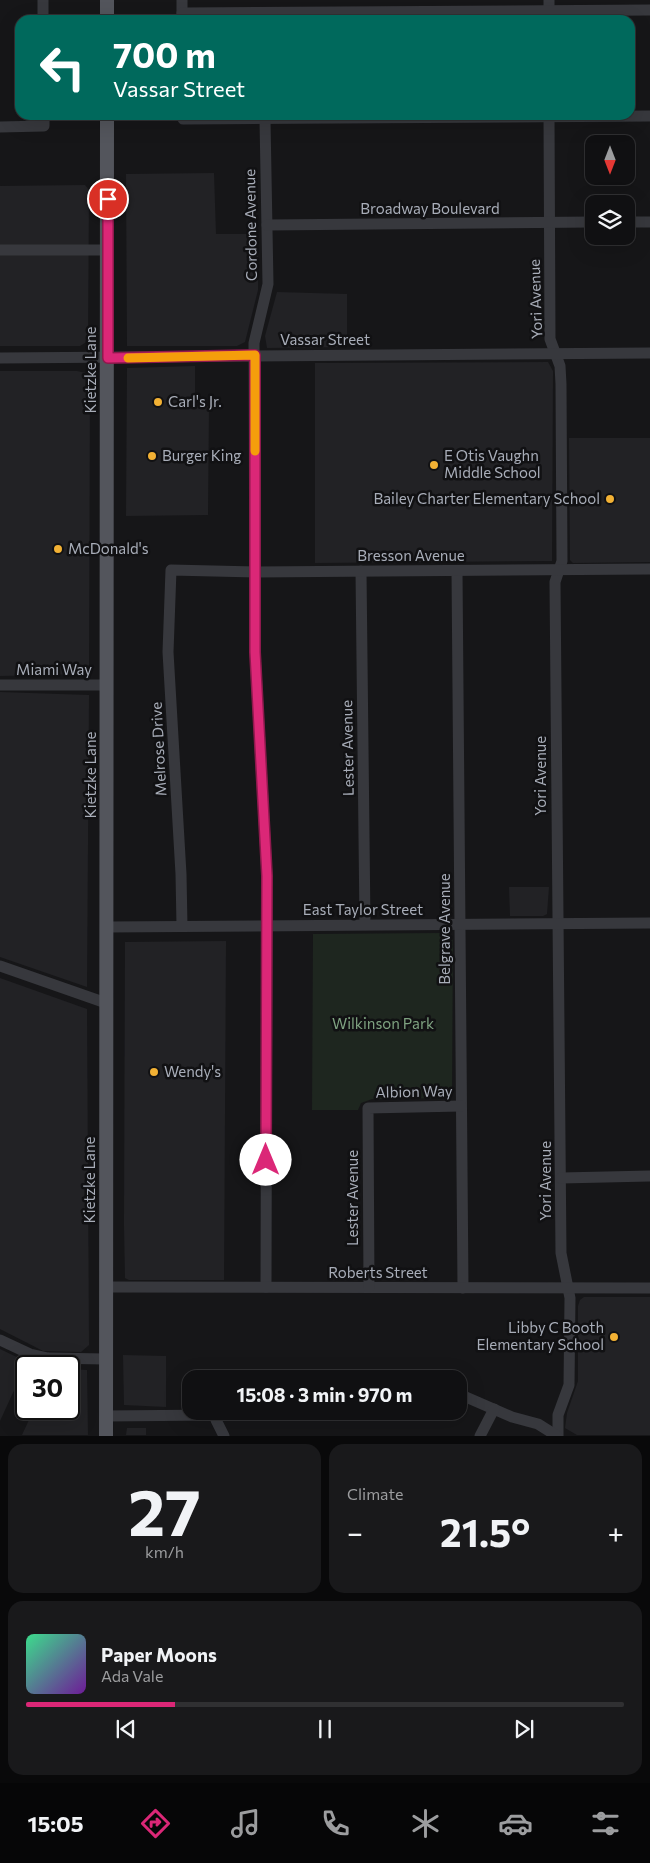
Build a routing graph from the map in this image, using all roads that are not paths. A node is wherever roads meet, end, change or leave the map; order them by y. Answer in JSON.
{"nodes":[{"id":1,"x":43,"y":0,"type":"edge"},
{"id":2,"x":107,"y":0,"type":"edge"},
{"id":3,"x":182,"y":0,"type":"edge"},
{"id":4,"x":549,"y":10,"type":"edge"},
{"id":5,"x":650,"y":10,"type":"edge"},
{"id":6,"x":43,"y":15,"type":"edge"},
{"id":7,"x":107,"y":15,"type":"edge"},
{"id":8,"x":182,"y":15,"type":"edge"},
{"id":9,"x":243,"y":15,"type":"edge"},
{"id":10,"x":635,"y":116,"type":"edge"},
{"id":11,"x":650,"y":116,"type":"edge"},
{"id":12,"x":108,"y":120,"type":"edge"},
{"id":13,"x":265,"y":120,"type":"edge"},
{"id":14,"x":549,"y":120,"type":"edge"},
{"id":15,"x":44,"y":121,"type":"edge"},
{"id":16,"x":0,"y":127,"type":"edge"},
{"id":17,"x":585,"y":222,"type":"edge"},
{"id":18,"x":635,"y":222,"type":"edge"},
{"id":19,"x":650,"y":222,"type":"edge"},
{"id":20,"x":549,"y":223,"type":"junction"},
{"id":21,"x":267,"y":225,"type":"junction"},
{"id":22,"x":0,"y":250,"type":"edge"},
{"id":23,"x":108,"y":250,"type":"junction"},
{"id":24,"x":650,"y":353,"type":"edge"},
{"id":25,"x":556,"y":354,"type":"junction"},
{"id":26,"x":255,"y":355,"type":"junction"},
{"id":27,"x":0,"y":358,"type":"edge"},
{"id":28,"x":108,"y":358,"type":"junction"},
{"id":29,"x":650,"y":569,"type":"edge"},
{"id":30,"x":172,"y":570,"type":"joint"},
{"id":31,"x":457,"y":570,"type":"junction"},
{"id":32,"x":559,"y":570,"type":"junction"},
{"id":33,"x":361,"y":571,"type":"junction"},
{"id":34,"x":256,"y":572,"type":"junction"},
{"id":35,"x":0,"y":685,"type":"edge"},
{"id":36,"x":107,"y":685,"type":"junction"},
{"id":37,"x":650,"y":923,"type":"edge"},
{"id":38,"x":365,"y":924,"type":"junction"},
{"id":39,"x":460,"y":924,"type":"junction"},
{"id":40,"x":557,"y":924,"type":"junction"},
{"id":41,"x":182,"y":926,"type":"junction"},
{"id":42,"x":267,"y":926,"type":"junction"},
{"id":43,"x":107,"y":927,"type":"junction"},
{"id":44,"x":0,"y":966,"type":"edge"},
{"id":45,"x":106,"y":1003,"type":"junction"},
{"id":46,"x":461,"y":1106,"type":"junction"},
{"id":47,"x":368,"y":1108,"type":"joint"},
{"id":48,"x":650,"y":1176,"type":"edge"},
{"id":49,"x":561,"y":1178,"type":"junction"},
{"id":50,"x":368,"y":1287,"type":"junction"},
{"id":51,"x":106,"y":1288,"type":"junction"},
{"id":52,"x":266,"y":1288,"type":"junction"},
{"id":53,"x":464,"y":1288,"type":"junction"},
{"id":54,"x":568,"y":1288,"type":"junction"},
{"id":55,"x":650,"y":1288,"type":"edge"},
{"id":56,"x":0,"y":1340,"type":"edge"},
{"id":57,"x":104,"y":1359,"type":"junction"},
{"id":58,"x":467,"y":1397,"type":"edge"},
{"id":59,"x":494,"y":1409,"type":"junction"},
{"id":60,"x":182,"y":1414,"type":"edge"},
{"id":61,"x":106,"y":1416,"type":"junction"},
{"id":62,"x":218,"y":1420,"type":"edge"},
{"id":63,"x":106,"y":1436,"type":"edge"},
{"id":64,"x":224,"y":1436,"type":"edge"},
{"id":65,"x":480,"y":1436,"type":"edge"},
{"id":66,"x":558,"y":1436,"type":"edge"}],
"edges":[{"from":1,"to":6,"type":"street"},
{"from":2,"to":7,"type":"main road"},
{"from":3,"to":8,"type":"street"},
{"from":4,"to":5,"type":"street"},
{"from":4,"to":9,"type":"street"},
{"from":10,"to":11,"type":"street"},
{"from":12,"to":23,"type":"main road","name":"Kietzke Lane"},
{"from":13,"to":21,"type":"street","name":"Cordone Avenue"},
{"from":14,"to":20,"type":"street","name":"Yori Avenue"},
{"from":15,"to":16,"type":"street"},
{"from":17,"to":20,"type":"street","name":"Broadway Boulevard"},
{"from":18,"to":19,"type":"street"},
{"from":20,"to":21,"type":"street","name":"Broadway Boulevard"},
{"from":20,"to":25,"type":"street","name":"Yori Avenue"},
{"from":21,"to":26,"type":"street","name":"Cordone Avenue"},
{"from":22,"to":23,"type":"street"},
{"from":23,"to":28,"type":"main road","name":"Kietzke Lane"},
{"from":24,"to":25,"type":"street","name":"Vassar Street"},
{"from":25,"to":26,"type":"street","name":"Vassar Street"},
{"from":25,"to":32,"type":"street","name":"Yori Avenue"},
{"from":26,"to":28,"type":"street","name":"Vassar Street"},
{"from":26,"to":34,"type":"street","name":"Cordone Avenue"},
{"from":27,"to":28,"type":"street","name":"Vassar Street"},
{"from":28,"to":36,"type":"main road","name":"Kietzke Lane"},
{"from":29,"to":32,"type":"street","name":"Bresson Avenue"},
{"from":30,"to":34,"type":"street","name":"Bresson Avenue"},
{"from":30,"to":41,"type":"street","name":"Melrose Drive"},
{"from":31,"to":32,"type":"street","name":"Bresson Avenue"},
{"from":31,"to":33,"type":"street","name":"Bresson Avenue"},
{"from":31,"to":39,"type":"street","name":"Belgrave Avenue"},
{"from":32,"to":40,"type":"street","name":"Yori Avenue"},
{"from":33,"to":34,"type":"street","name":"Bresson Avenue"},
{"from":33,"to":38,"type":"street","name":"Lester Avenue"},
{"from":34,"to":42,"type":"street","name":"Cordone Avenue"},
{"from":35,"to":36,"type":"street","name":"Miami Way"},
{"from":36,"to":43,"type":"main road","name":"Kietzke Lane"},
{"from":37,"to":40,"type":"street","name":"East Taylor Street"},
{"from":38,"to":39,"type":"street","name":"East Taylor Street"},
{"from":38,"to":42,"type":"street","name":"East Taylor Street"},
{"from":39,"to":40,"type":"street","name":"East Taylor Street"},
{"from":39,"to":46,"type":"street","name":"Belgrave Avenue"},
{"from":40,"to":49,"type":"street","name":"Yori Avenue"},
{"from":41,"to":42,"type":"street","name":"East Taylor Street"},
{"from":41,"to":43,"type":"street","name":"East Taylor Street"},
{"from":42,"to":52,"type":"street","name":"Cordone Avenue"},
{"from":43,"to":45,"type":"main road","name":"Kietzke Lane"},
{"from":44,"to":45,"type":"street"},
{"from":45,"to":51,"type":"main road","name":"Kietzke Lane"},
{"from":46,"to":47,"type":"street","name":"Albion Way"},
{"from":46,"to":53,"type":"street","name":"Belgrave Avenue"},
{"from":47,"to":50,"type":"street","name":"Lester Avenue"},
{"from":48,"to":49,"type":"street"},
{"from":49,"to":54,"type":"street","name":"Yori Avenue"},
{"from":50,"to":52,"type":"street","name":"Roberts Street"},
{"from":50,"to":53,"type":"street","name":"Roberts Street"},
{"from":51,"to":52,"type":"street","name":"Roberts Street"},
{"from":51,"to":57,"type":"main road","name":"Kietzke Lane"},
{"from":53,"to":54,"type":"street","name":"Roberts Street"},
{"from":54,"to":55,"type":"street","name":"Roberts Street"},
{"from":54,"to":66,"type":"street","name":"Yori Avenue"},
{"from":56,"to":57,"type":"street"},
{"from":57,"to":61,"type":"main road","name":"Kietzke Lane"},
{"from":58,"to":59,"type":"street"},
{"from":59,"to":65,"type":"street"},
{"from":59,"to":66,"type":"street"},
{"from":60,"to":61,"type":"street"},
{"from":61,"to":63,"type":"main road","name":"Kietzke Lane"},
{"from":62,"to":64,"type":"street"}]}
